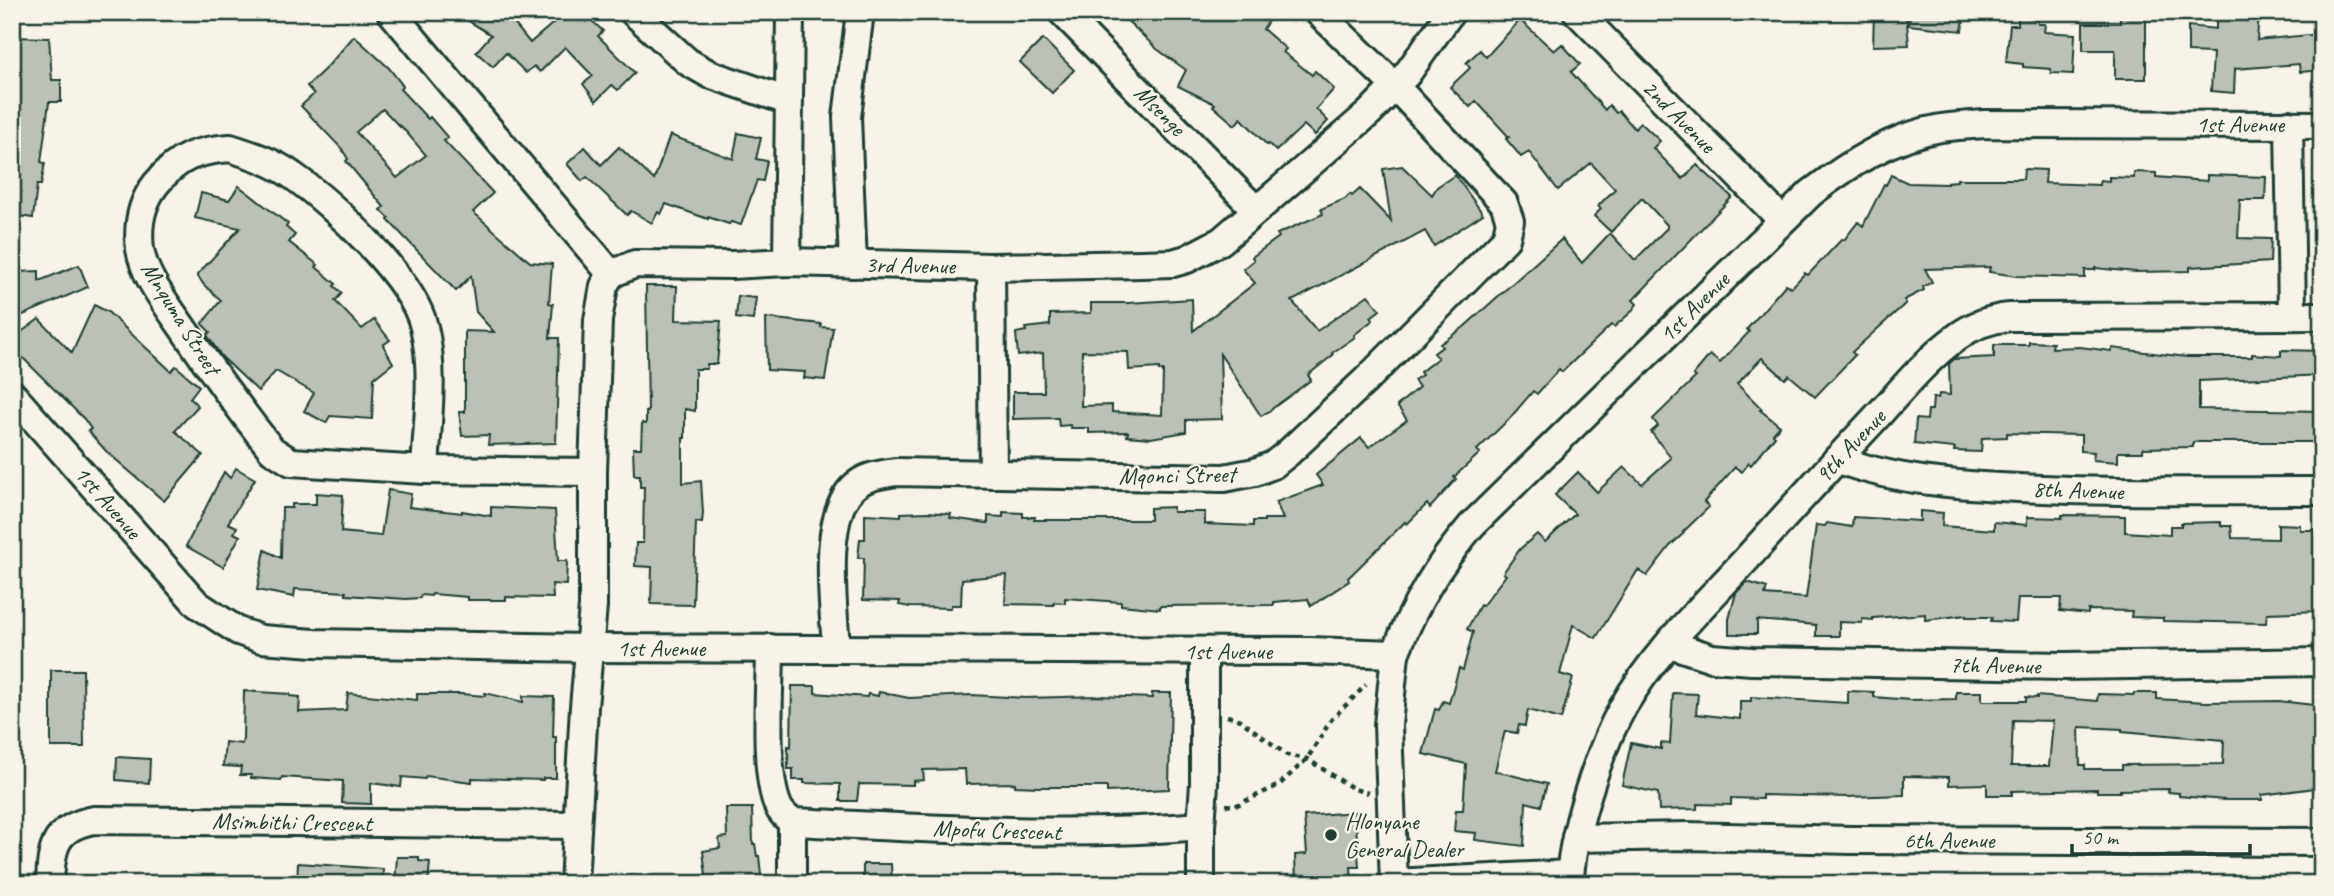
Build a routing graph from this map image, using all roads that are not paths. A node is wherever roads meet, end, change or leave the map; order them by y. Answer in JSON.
{"nodes":[{"id":1,"x":391,"y":12,"type":"edge"},
{"id":2,"x":634,"y":12,"type":"edge"},
{"id":3,"x":790,"y":12,"type":"edge"},
{"id":4,"x":859,"y":12,"type":"edge"},
{"id":5,"x":1062,"y":12,"type":"edge"},
{"id":6,"x":1318,"y":12,"type":"edge"},
{"id":7,"x":1451,"y":12,"type":"edge"},
{"id":8,"x":1577,"y":12,"type":"edge"},
{"id":9,"x":1396,"y":87,"type":"junction"},
{"id":10,"x":788,"y":101,"type":"junction"},
{"id":11,"x":2289,"y":124,"type":"junction"},
{"id":12,"x":2322,"y":125,"type":"edge"},
{"id":13,"x":1256,"y":210,"type":"junction"},
{"id":14,"x":1782,"y":220,"type":"junction"},
{"id":15,"x":787,"y":262,"type":"junction"},
{"id":16,"x":853,"y":264,"type":"junction"},
{"id":17,"x":991,"y":267,"type":"junction"},
{"id":18,"x":611,"y":274,"type":"junction"},
{"id":19,"x":2292,"y":315,"type":"junction"},
{"id":20,"x":2322,"y":316,"type":"edge"},
{"id":21,"x":12,"y":394,"type":"edge"},
{"id":22,"x":1837,"y":459,"type":"junction"},
{"id":23,"x":425,"y":470,"type":"junction"},
{"id":24,"x":593,"y":472,"type":"junction"},
{"id":25,"x":993,"y":474,"type":"junction"},
{"id":26,"x":2322,"y":491,"type":"edge"},
{"id":27,"x":1670,"y":644,"type":"junction"},
{"id":28,"x":589,"y":648,"type":"junction"},
{"id":29,"x":770,"y":648,"type":"junction"},
{"id":30,"x":836,"y":648,"type":"junction"},
{"id":31,"x":1204,"y":652,"type":"junction"},
{"id":32,"x":1395,"y":654,"type":"junction"},
{"id":33,"x":2322,"y":662,"type":"edge"},
{"id":34,"x":1202,"y":813,"type":"junction"},
{"id":35,"x":792,"y":822,"type":"junction"},
{"id":36,"x":577,"y":825,"type":"junction"},
{"id":37,"x":1576,"y":838,"type":"junction"},
{"id":38,"x":2322,"y":842,"type":"edge"},
{"id":39,"x":1570,"y":879,"type":"edge"},
{"id":40,"x":1394,"y":883,"type":"edge"},
{"id":41,"x":50,"y":884,"type":"edge"},
{"id":42,"x":574,"y":884,"type":"edge"},
{"id":43,"x":792,"y":884,"type":"edge"},
{"id":44,"x":1200,"y":884,"type":"edge"}],
"edges":[{"from":1,"to":18,"type":"street"},
{"from":2,"to":10,"type":"street"},
{"from":3,"to":10,"type":"street"},
{"from":4,"to":16,"type":"street"},
{"from":5,"to":13,"type":"street","name":"Msenge"},
{"from":6,"to":9,"type":"street"},
{"from":7,"to":9,"type":"street","name":"3rd Avenue"},
{"from":8,"to":14,"type":"street","name":"2nd Avenue"},
{"from":9,"to":13,"type":"street","name":"3rd Avenue"},
{"from":9,"to":25,"type":"street","name":"Mqonci Street"},
{"from":10,"to":15,"type":"street"},
{"from":11,"to":12,"type":"street","name":"1st Avenue"},
{"from":11,"to":14,"type":"street","name":"1st Avenue"},
{"from":11,"to":19,"type":"street"},
{"from":13,"to":17,"type":"street","name":"3rd Avenue"},
{"from":14,"to":32,"type":"street","name":"1st Avenue"},
{"from":15,"to":16,"type":"street","name":"3rd Avenue"},
{"from":15,"to":18,"type":"street","name":"3rd Avenue"},
{"from":16,"to":17,"type":"street","name":"3rd Avenue"},
{"from":17,"to":25,"type":"street"},
{"from":18,"to":24,"type":"street"},
{"from":19,"to":20,"type":"street","name":"9th Avenue"},
{"from":19,"to":22,"type":"street","name":"9th Avenue"},
{"from":21,"to":28,"type":"street","name":"1st Avenue"},
{"from":22,"to":26,"type":"street","name":"8th Avenue"},
{"from":22,"to":27,"type":"street","name":"9th Avenue"},
{"from":23,"to":23,"type":"street","name":"Mnquma Street"},
{"from":23,"to":24,"type":"street","name":"Mnquma Street"},
{"from":24,"to":28,"type":"street"},
{"from":25,"to":30,"type":"street","name":"Mqonci Street"},
{"from":27,"to":33,"type":"street","name":"7th Avenue"},
{"from":27,"to":37,"type":"street","name":"9th Avenue"},
{"from":28,"to":29,"type":"street","name":"1st Avenue"},
{"from":28,"to":36,"type":"street"},
{"from":29,"to":30,"type":"street","name":"1st Avenue"},
{"from":29,"to":35,"type":"street"},
{"from":30,"to":31,"type":"street","name":"1st Avenue"},
{"from":31,"to":32,"type":"street","name":"1st Avenue"},
{"from":31,"to":34,"type":"street"},
{"from":32,"to":40,"type":"street"},
{"from":34,"to":35,"type":"street","name":"Mpofu Crescent"},
{"from":34,"to":44,"type":"street"},
{"from":35,"to":43,"type":"street"},
{"from":36,"to":41,"type":"street","name":"Msimbithi Crescent"},
{"from":36,"to":42,"type":"street"},
{"from":37,"to":38,"type":"street","name":"6th Avenue"},
{"from":37,"to":39,"type":"street","name":"9th Avenue"},
{"from":39,"to":40,"type":"street"}]}
